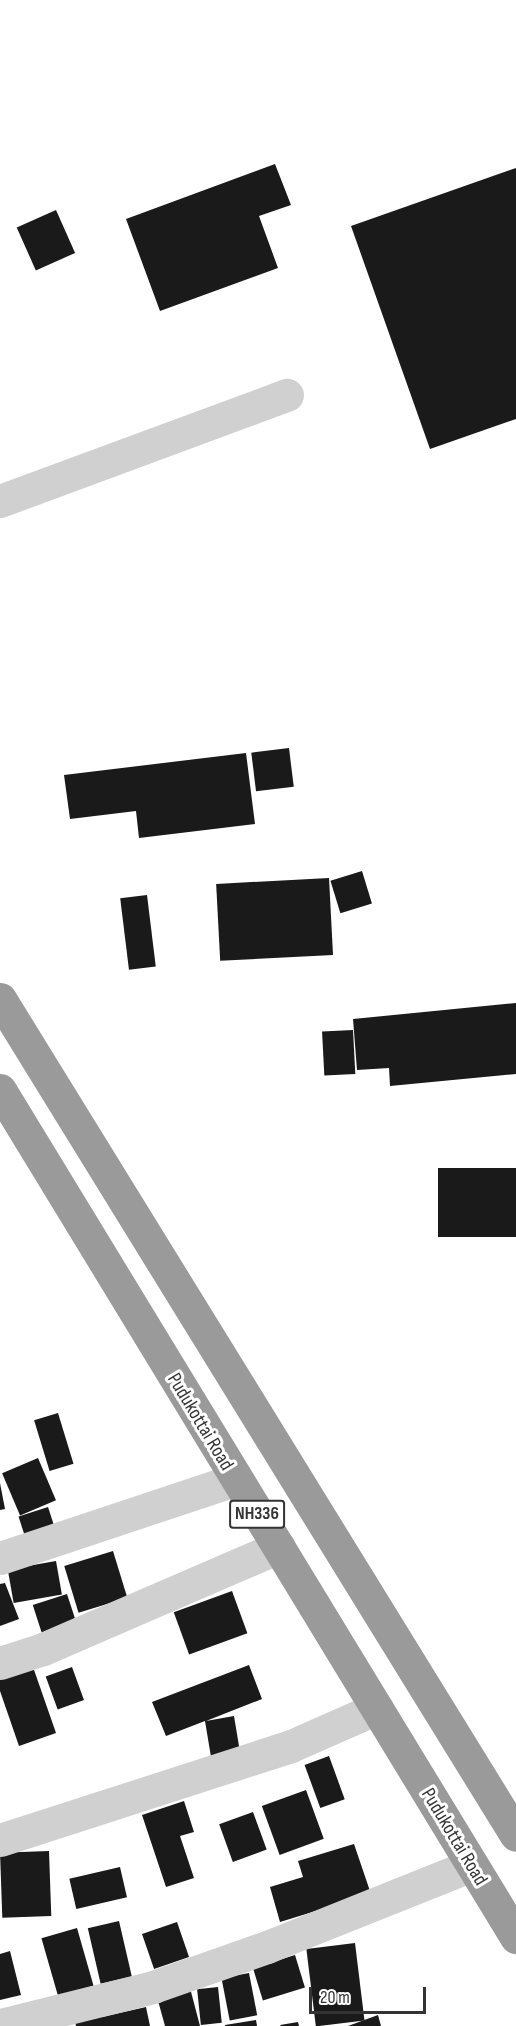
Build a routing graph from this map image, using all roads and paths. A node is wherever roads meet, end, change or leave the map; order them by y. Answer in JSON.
{"nodes":[{"id":1,"x":287,"y":395,"type":"dead end"},
{"id":2,"x":0,"y":501,"type":"edge"},
{"id":3,"x":0,"y":999,"type":"edge"},
{"id":4,"x":0,"y":1090,"type":"edge"},
{"id":5,"x":235,"y":1480,"type":"junction"},
{"id":6,"x":279,"y":1547,"type":"junction"},
{"id":7,"x":0,"y":1558,"type":"edge"},
{"id":8,"x":0,"y":1663,"type":"edge"},
{"id":9,"x":377,"y":1708,"type":"junction"},
{"id":10,"x":515,"y":1831,"type":"edge"},
{"id":11,"x":0,"y":1840,"type":"edge"},
{"id":12,"x":470,"y":1866,"type":"junction"},
{"id":13,"x":516,"y":1937,"type":"edge"},
{"id":14,"x":0,"y":2025,"type":"edge"}],
"edges":[{"from":1,"to":2,"type":"street"},
{"from":3,"to":10,"type":"highway","number":"NH336"},
{"from":4,"to":5,"type":"highway","name":"Pudukottai Road","number":"NH336"},
{"from":5,"to":6,"type":"highway","name":"Pudukottai Road","number":"NH336"},
{"from":5,"to":7,"type":"street"},
{"from":6,"to":8,"type":"street"},
{"from":6,"to":9,"type":"highway","name":"Pudukottai Road","number":"NH336"},
{"from":9,"to":11,"type":"street"},
{"from":9,"to":12,"type":"highway","name":"Pudukottai Road","number":"NH336"},
{"from":12,"to":13,"type":"highway","name":"Pudukottai Road","number":"NH336"},
{"from":12,"to":14,"type":"street"}]}
